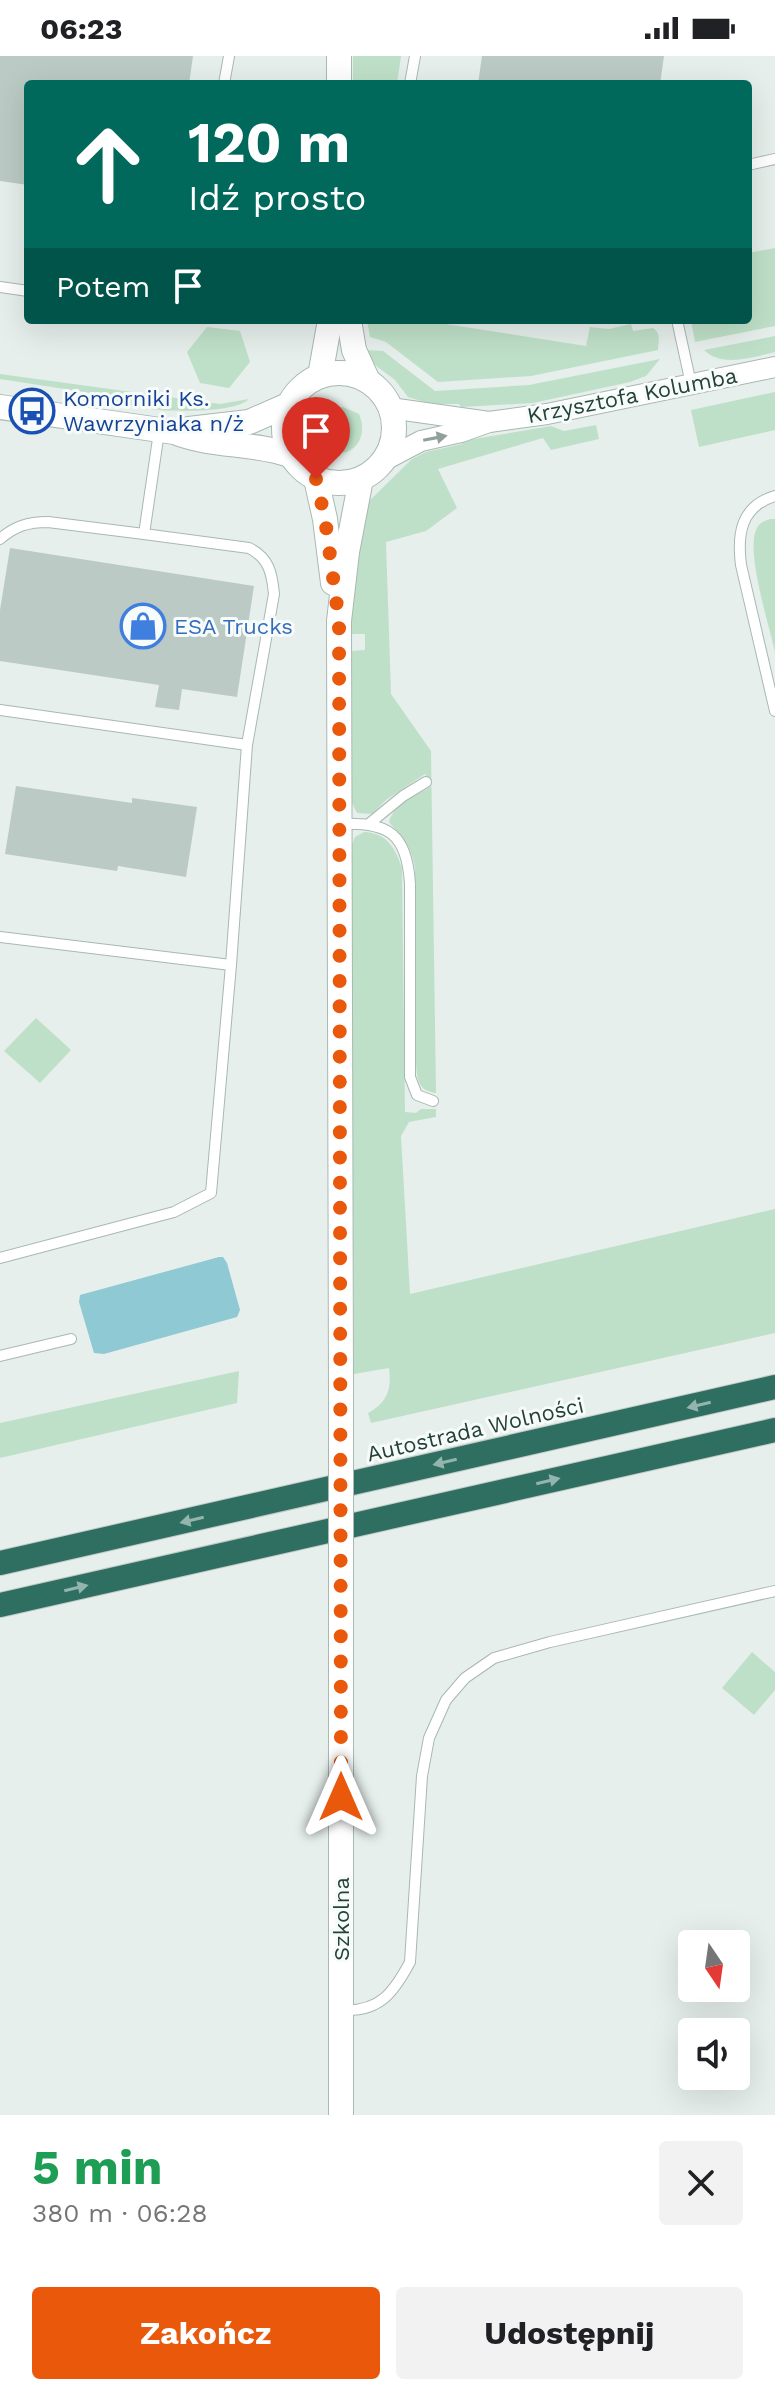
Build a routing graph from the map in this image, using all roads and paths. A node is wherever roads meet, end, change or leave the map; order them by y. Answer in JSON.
{"nodes":[{"id":1,"x":229,"y":56,"type":"edge"},
{"id":2,"x":339,"y":56,"type":"edge"},
{"id":3,"x":415,"y":56,"type":"edge"},
{"id":4,"x":225,"y":80,"type":"edge"},
{"id":5,"x":339,"y":80,"type":"edge"},
{"id":6,"x":411,"y":80,"type":"edge"},
{"id":7,"x":775,"y":159,"type":"edge"},
{"id":8,"x":752,"y":164,"type":"edge"},
{"id":9,"x":0,"y":287,"type":"edge"},
{"id":10,"x":24,"y":290,"type":"edge"},
{"id":11,"x":329,"y":324,"type":"edge"},
{"id":12,"x":350,"y":324,"type":"edge"},
{"id":13,"x":678,"y":324,"type":"edge"},
{"id":14,"x":775,"y":367,"type":"edge"},
{"id":15,"x":320,"y":376,"type":"junction"},
{"id":16,"x":368,"y":381,"type":"junction"},
{"id":17,"x":691,"y":384,"type":"junction"},
{"id":18,"x":291,"y":401,"type":"junction"},
{"id":19,"x":0,"y":407,"type":"edge"},
{"id":20,"x":390,"y":408,"type":"junction"},
{"id":21,"x":489,"y":422,"type":"junction"},
{"id":22,"x":336,"y":427,"type":"dead end"},
{"id":23,"x":167,"y":431,"type":"junction"},
{"id":24,"x":290,"y":455,"type":"junction"},
{"id":25,"x":383,"y":461,"type":"junction"},
{"id":26,"x":316,"y":479,"type":"junction"},
{"id":27,"x":361,"y":479,"type":"junction"},
{"id":28,"x":775,"y":496,"type":"edge"},
{"id":29,"x":144,"y":534,"type":"junction"},
{"id":30,"x":0,"y":539,"type":"edge"},
{"id":31,"x":339,"y":621,"type":"junction"},
{"id":32,"x":0,"y":710,"type":"edge"},
{"id":33,"x":775,"y":711,"type":"edge"},
{"id":34,"x":247,"y":745,"type":"junction"},
{"id":35,"x":426,"y":782,"type":"dead end"},
{"id":36,"x":370,"y":823,"type":"junction"},
{"id":37,"x":339,"y":824,"type":"junction"},
{"id":38,"x":0,"y":937,"type":"edge"},
{"id":39,"x":231,"y":965,"type":"junction"},
{"id":40,"x":433,"y":1101,"type":"dead end"},
{"id":41,"x":0,"y":1258,"type":"edge"},
{"id":42,"x":71,"y":1339,"type":"dead end"},
{"id":43,"x":0,"y":1356,"type":"edge"},
{"id":44,"x":775,"y":1387,"type":"edge"},
{"id":45,"x":775,"y":1430,"type":"edge"},
{"id":46,"x":0,"y":1563,"type":"edge"},
{"id":47,"x":775,"y":1591,"type":"edge"},
{"id":48,"x":0,"y":1605,"type":"edge"},
{"id":49,"x":341,"y":2009,"type":"junction"},
{"id":50,"x":341,"y":2115,"type":"edge"}],
"edges":[{"from":1,"to":4,"type":"lane"},
{"from":2,"to":5,"type":"street"},
{"from":3,"to":6,"type":"lane"},
{"from":7,"to":8,"type":"lane"},
{"from":9,"to":10,"type":"lane"},
{"from":11,"to":15,"type":"street"},
{"from":12,"to":16,"type":"street"},
{"from":13,"to":17,"type":"lane"},
{"from":14,"to":17,"type":"street","name":"Krzysztofa Kolumba"},
{"from":15,"to":16,"type":"street"},
{"from":15,"to":18,"type":"street"},
{"from":16,"to":20,"type":"street"},
{"from":17,"to":21,"type":"street","name":"Krzysztofa Kolumba"},
{"from":18,"to":22,"type":"lane"},
{"from":18,"to":23,"type":"street"},
{"from":18,"to":24,"type":"street"},
{"from":19,"to":23,"type":"street"},
{"from":20,"to":21,"type":"street","name":"Krzysztofa Kolumba"},
{"from":20,"to":25,"type":"street"},
{"from":25,"to":21,"type":"street","name":"Krzysztofa Kolumba","one_way":true},
{"from":23,"to":24,"type":"street"},
{"from":23,"to":29,"type":"lane"},
{"from":24,"to":26,"type":"street"},
{"from":25,"to":27,"type":"street"},
{"from":26,"to":27,"type":"street"},
{"from":26,"to":31,"type":"street"},
{"from":27,"to":31,"type":"street"},
{"from":28,"to":33,"type":"lane"},
{"from":29,"to":30,"type":"lane"},
{"from":29,"to":34,"type":"lane"},
{"from":31,"to":37,"type":"street","name":"Szkolna"},
{"from":32,"to":34,"type":"lane"},
{"from":34,"to":39,"type":"lane"},
{"from":35,"to":36,"type":"lane"},
{"from":36,"to":37,"type":"lane"},
{"from":36,"to":40,"type":"lane"},
{"from":37,"to":49,"type":"street","name":"Szkolna","bridge":true},
{"from":38,"to":39,"type":"lane"},
{"from":39,"to":41,"type":"lane"},
{"from":42,"to":43,"type":"lane"},
{"from":44,"to":46,"type":"highway","name":"Autostrada Wolności","one_way":true},
{"from":48,"to":45,"type":"highway","one_way":true},
{"from":47,"to":49,"type":"lane"},
{"from":49,"to":50,"type":"street","name":"Szkolna"}]}
